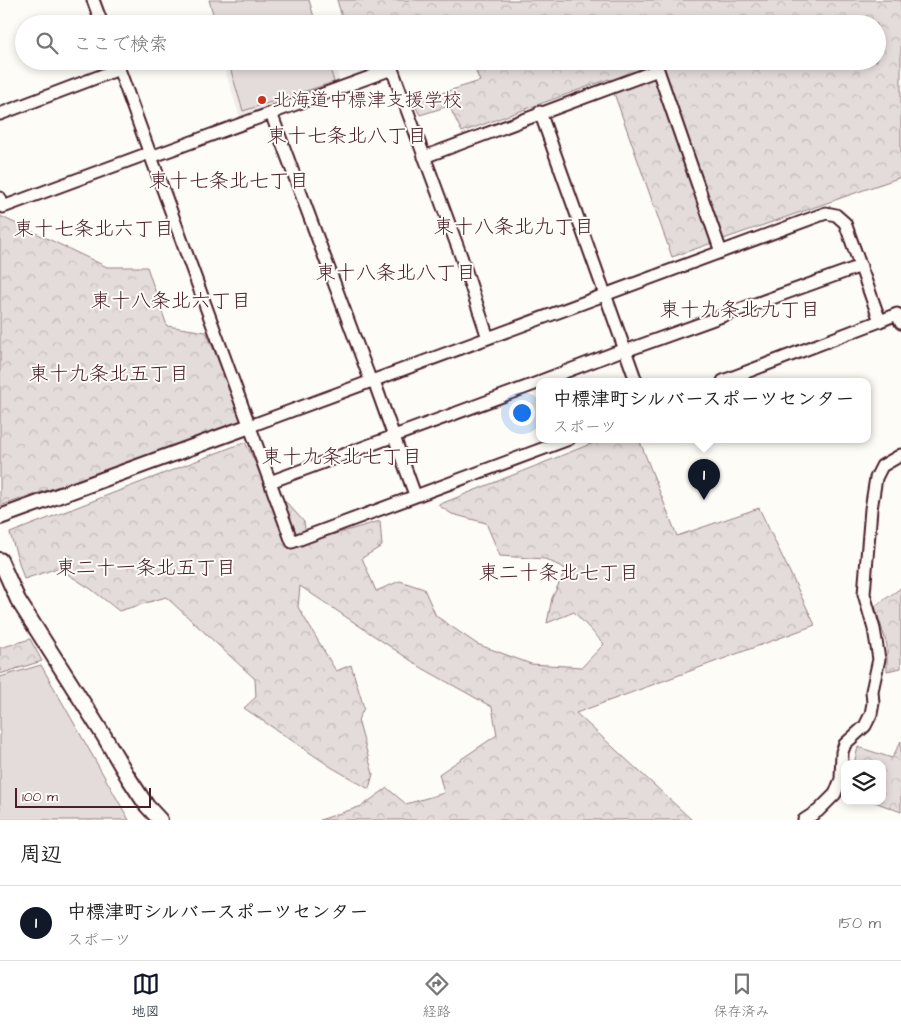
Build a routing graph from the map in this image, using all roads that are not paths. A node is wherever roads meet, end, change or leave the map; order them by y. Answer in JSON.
{"nodes":[{"id":1,"x":93,"y":0,"type":"edge"},
{"id":2,"x":99,"y":15,"type":"edge"},
{"id":3,"x":105,"y":70,"type":"edge"},
{"id":4,"x":119,"y":70,"type":"edge"},
{"id":5,"x":540,"y":112,"type":"junction"},
{"id":6,"x":271,"y":113,"type":"junction"},
{"id":7,"x":0,"y":114,"type":"edge"},
{"id":8,"x":150,"y":155,"type":"junction"},
{"id":9,"x":424,"y":157,"type":"junction"},
{"id":10,"x":0,"y":198,"type":"edge"},
{"id":11,"x":722,"y":252,"type":"junction"},
{"id":12,"x":861,"y":266,"type":"junction"},
{"id":13,"x":605,"y":294,"type":"junction"},
{"id":14,"x":880,"y":321,"type":"junction"},
{"id":15,"x":901,"y":323,"type":"edge"},
{"id":16,"x":488,"y":338,"type":"junction"},
{"id":17,"x":625,"y":350,"type":"junction"},
{"id":18,"x":549,"y":378,"type":"edge"},
{"id":19,"x":635,"y":378,"type":"edge"},
{"id":20,"x":732,"y":378,"type":"edge"},
{"id":21,"x":372,"y":381,"type":"junction"},
{"id":22,"x":536,"y":383,"type":"edge"},
{"id":23,"x":250,"y":426,"type":"junction"},
{"id":24,"x":394,"y":437,"type":"junction"},
{"id":25,"x":558,"y":443,"type":"edge"},
{"id":26,"x":901,"y":454,"type":"edge"},
{"id":27,"x":270,"y":482,"type":"junction"},
{"id":28,"x":415,"y":495,"type":"junction"},
{"id":29,"x":0,"y":517,"type":"edge"},
{"id":30,"x":0,"y":560,"type":"edge"},
{"id":31,"x":160,"y":820,"type":"edge"},
{"id":32,"x":804,"y":820,"type":"edge"}],
"edges":[{"from":1,"to":2,"type":"street"},
{"from":3,"to":7,"type":"street"},
{"from":4,"to":8,"type":"street"},
{"from":5,"to":9,"type":"street"},
{"from":5,"to":11,"type":"street"},
{"from":5,"to":13,"type":"street"},
{"from":6,"to":8,"type":"street"},
{"from":6,"to":9,"type":"street"},
{"from":6,"to":21,"type":"street"},
{"from":8,"to":10,"type":"street"},
{"from":8,"to":23,"type":"street"},
{"from":9,"to":16,"type":"street"},
{"from":11,"to":12,"type":"street"},
{"from":11,"to":13,"type":"street"},
{"from":12,"to":14,"type":"street"},
{"from":12,"to":17,"type":"street"},
{"from":13,"to":16,"type":"street"},
{"from":13,"to":17,"type":"street"},
{"from":14,"to":15,"type":"street"},
{"from":14,"to":20,"type":"street"},
{"from":16,"to":21,"type":"street"},
{"from":17,"to":18,"type":"street"},
{"from":17,"to":19,"type":"street"},
{"from":21,"to":23,"type":"street"},
{"from":21,"to":24,"type":"street"},
{"from":22,"to":24,"type":"street"},
{"from":23,"to":27,"type":"street"},
{"from":23,"to":29,"type":"street"},
{"from":24,"to":27,"type":"street"},
{"from":24,"to":28,"type":"street"},
{"from":25,"to":28,"type":"street"},
{"from":26,"to":32,"type":"street"},
{"from":27,"to":28,"type":"street"},
{"from":30,"to":31,"type":"street"}]}
